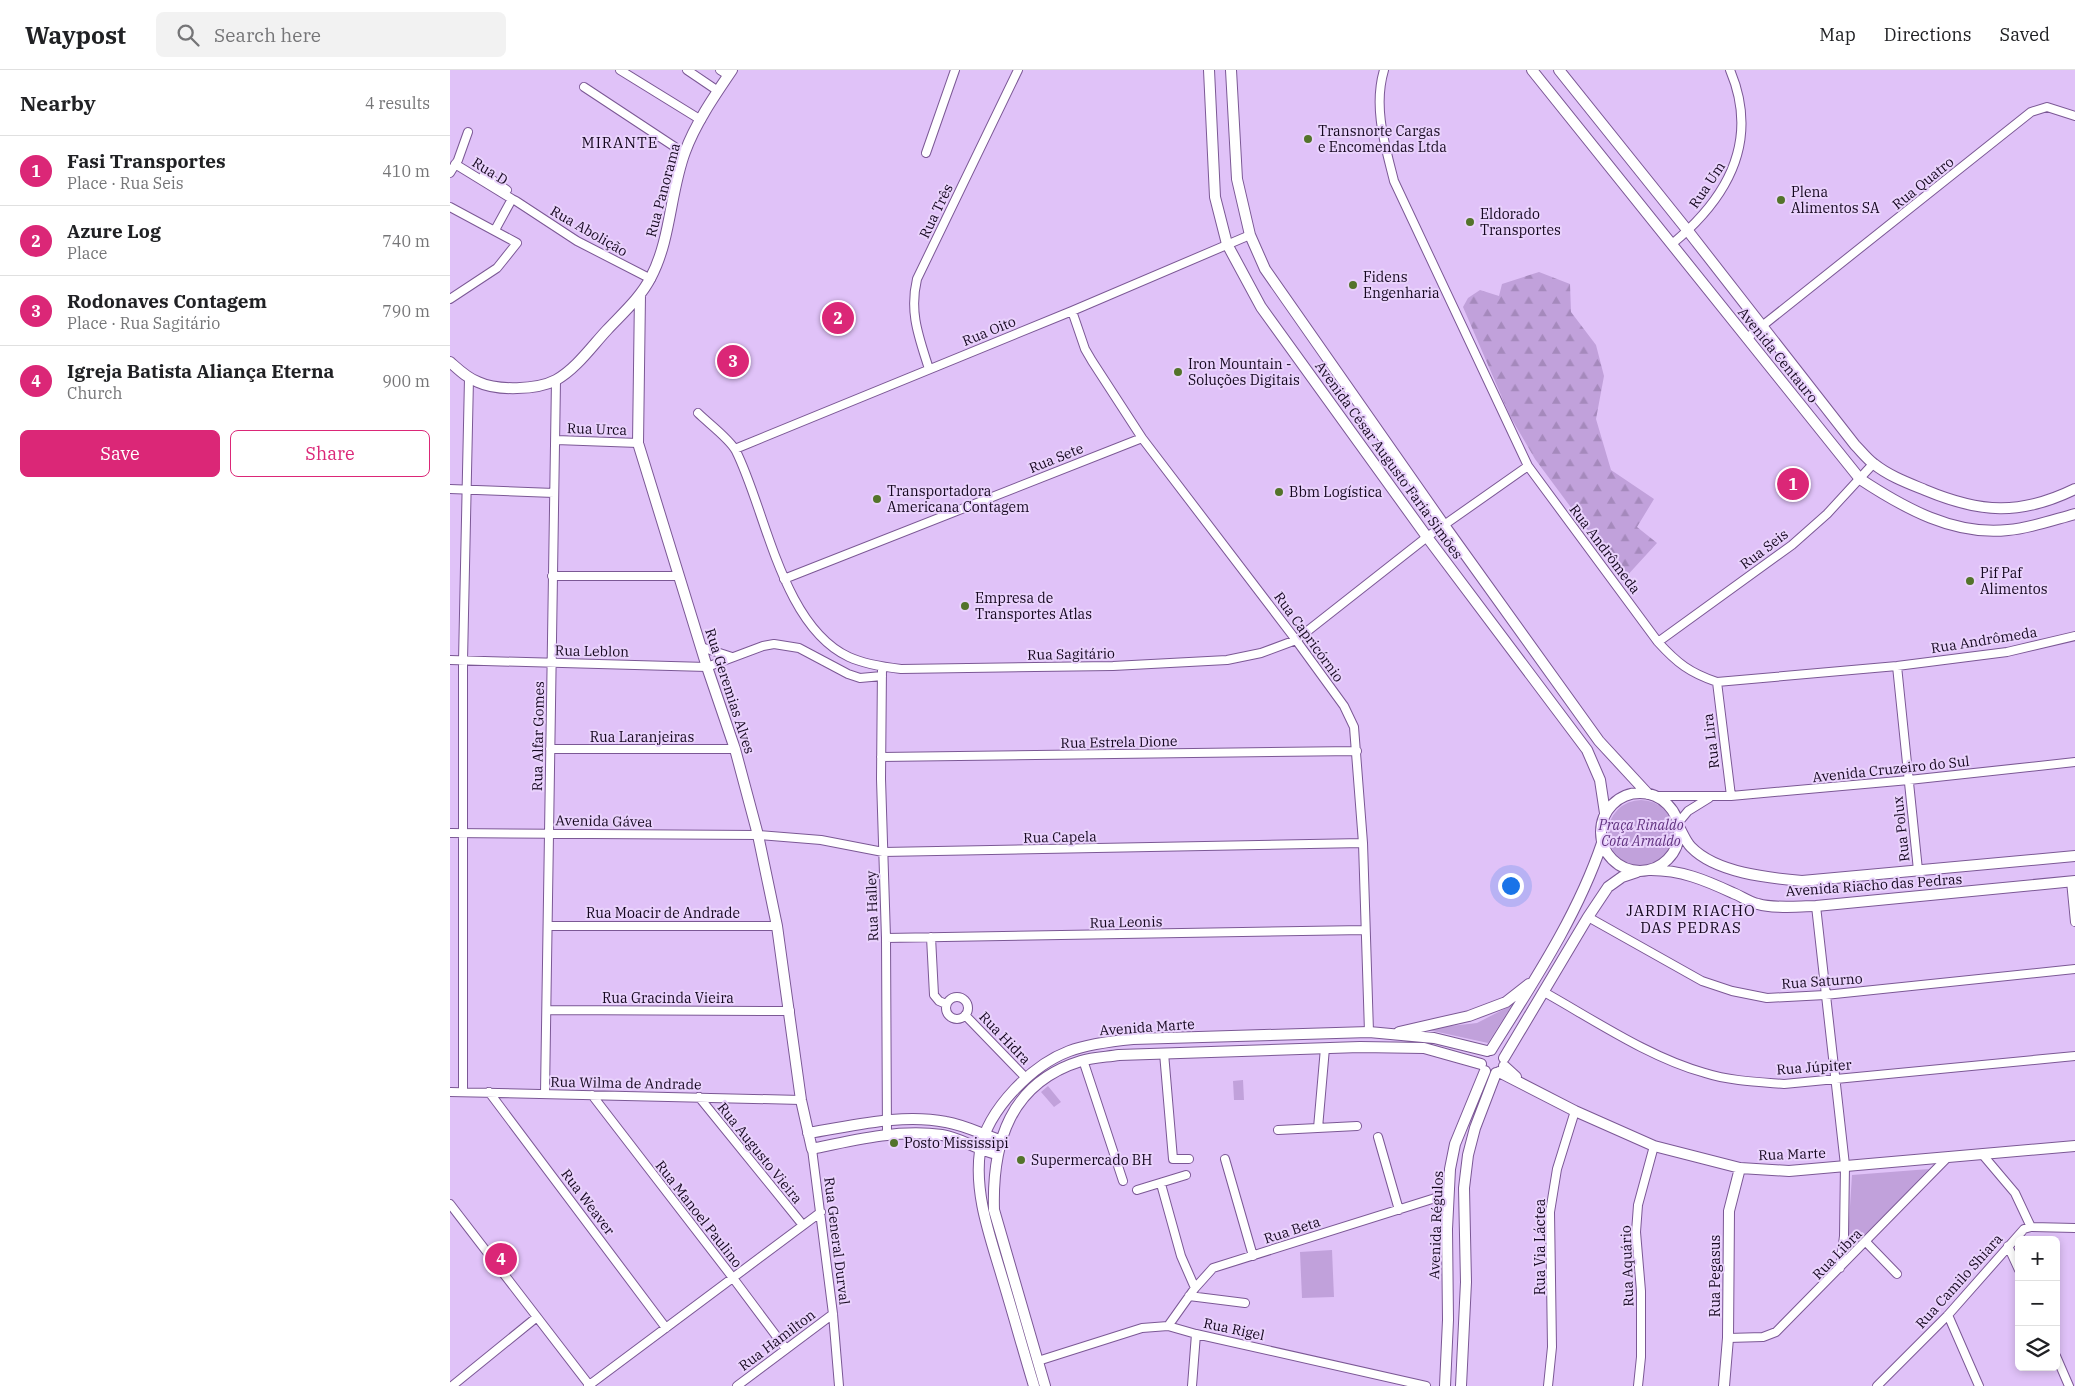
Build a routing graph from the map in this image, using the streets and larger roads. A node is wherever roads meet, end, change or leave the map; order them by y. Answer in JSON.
{"nodes":[{"id":1,"x":620,"y":70,"type":"edge"},
{"id":2,"x":687,"y":70,"type":"edge"},
{"id":3,"x":956,"y":70,"type":"edge"},
{"id":4,"x":1018,"y":70,"type":"edge"},
{"id":5,"x":1209,"y":70,"type":"edge"},
{"id":6,"x":1231,"y":70,"type":"edge"},
{"id":7,"x":1384,"y":70,"type":"edge"},
{"id":8,"x":1532,"y":70,"type":"edge"},
{"id":9,"x":1559,"y":70,"type":"edge"},
{"id":10,"x":1730,"y":70,"type":"edge"},
{"id":11,"x":727,"y":72,"type":"edge"},
{"id":12,"x":584,"y":87,"type":"dead end"},
{"id":13,"x":718,"y":90,"type":"junction"},
{"id":14,"x":2075,"y":116,"type":"edge"},
{"id":15,"x":701,"y":120,"type":"junction"},
{"id":16,"x":468,"y":132,"type":"dead end"},
{"id":17,"x":684,"y":153,"type":"junction"},
{"id":18,"x":926,"y":153,"type":"dead end"},
{"id":19,"x":450,"y":156,"type":"edge"},
{"id":20,"x":457,"y":162,"type":"junction"},
{"id":21,"x":450,"y":173,"type":"edge"},
{"id":22,"x":484,"y":174,"type":"dead end"},
{"id":23,"x":514,"y":200,"type":"junction"},
{"id":24,"x":450,"y":207,"type":"edge"},
{"id":25,"x":495,"y":230,"type":"junction"},
{"id":26,"x":1688,"y":231,"type":"junction"},
{"id":27,"x":1250,"y":235,"type":"junction"},
{"id":28,"x":1227,"y":244,"type":"junction"},
{"id":29,"x":1672,"y":244,"type":"junction"},
{"id":30,"x":651,"y":279,"type":"junction"},
{"id":31,"x":640,"y":294,"type":"junction"},
{"id":32,"x":450,"y":299,"type":"edge"},
{"id":33,"x":1072,"y":311,"type":"junction"},
{"id":34,"x":1762,"y":326,"type":"junction"},
{"id":35,"x":1746,"y":338,"type":"junction"},
{"id":36,"x":450,"y":362,"type":"edge"},
{"id":37,"x":928,"y":369,"type":"junction"},
{"id":38,"x":469,"y":378,"type":"junction"},
{"id":39,"x":556,"y":380,"type":"junction"},
{"id":40,"x":698,"y":413,"type":"dead end"},
{"id":41,"x":1142,"y":438,"type":"junction"},
{"id":42,"x":556,"y":440,"type":"junction"},
{"id":43,"x":638,"y":443,"type":"junction"},
{"id":44,"x":735,"y":449,"type":"junction"},
{"id":45,"x":1873,"y":464,"type":"junction"},
{"id":46,"x":1528,"y":466,"type":"junction"},
{"id":47,"x":1860,"y":479,"type":"junction"},
{"id":48,"x":450,"y":489,"type":"edge"},
{"id":49,"x":466,"y":489,"type":"junction"},
{"id":50,"x":2075,"y":489,"type":"edge"},
{"id":51,"x":554,"y":494,"type":"junction"},
{"id":52,"x":2075,"y":514,"type":"edge"},
{"id":53,"x":1444,"y":525,"type":"junction"},
{"id":54,"x":1427,"y":537,"type":"junction"},
{"id":55,"x":552,"y":576,"type":"junction"},
{"id":56,"x":679,"y":576,"type":"junction"},
{"id":57,"x":784,"y":579,"type":"junction"},
{"id":58,"x":2075,"y":636,"type":"edge"},
{"id":59,"x":1296,"y":640,"type":"junction"},
{"id":60,"x":1658,"y":642,"type":"junction"},
{"id":61,"x":702,"y":647,"type":"junction"},
{"id":62,"x":732,"y":657,"type":"junction"},
{"id":63,"x":450,"y":660,"type":"edge"},
{"id":64,"x":463,"y":661,"type":"junction"},
{"id":65,"x":552,"y":663,"type":"junction"},
{"id":66,"x":707,"y":666,"type":"junction"},
{"id":67,"x":1897,"y":666,"type":"junction"},
{"id":68,"x":882,"y":667,"type":"junction"},
{"id":69,"x":882,"y":676,"type":"junction"},
{"id":70,"x":1717,"y":682,"type":"junction"},
{"id":71,"x":550,"y":749,"type":"junction"},
{"id":72,"x":735,"y":749,"type":"junction"},
{"id":73,"x":1357,"y":751,"type":"junction"},
{"id":74,"x":881,"y":757,"type":"junction"},
{"id":75,"x":2075,"y":762,"type":"edge"},
{"id":76,"x":1909,"y":780,"type":"junction"},
{"id":77,"x":1651,"y":795,"type":"junction"},
{"id":78,"x":1731,"y":796,"type":"junction"},
{"id":79,"x":1709,"y":798,"type":"junction"},
{"id":80,"x":1605,"y":813,"type":"junction"},
{"id":81,"x":1678,"y":825,"type":"junction"},
{"id":82,"x":450,"y":833,"type":"edge"},
{"id":83,"x":464,"y":833,"type":"junction"},
{"id":84,"x":549,"y":833,"type":"junction"},
{"id":85,"x":758,"y":835,"type":"junction"},
{"id":86,"x":1602,"y":843,"type":"junction"},
{"id":87,"x":1363,"y":844,"type":"junction"},
{"id":88,"x":883,"y":852,"type":"junction"},
{"id":89,"x":2075,"y":856,"type":"edge"},
{"id":90,"x":1651,"y":870,"type":"junction"},
{"id":91,"x":1918,"y":870,"type":"junction"},
{"id":92,"x":1637,"y":872,"type":"junction"},
{"id":93,"x":2073,"y":881,"type":"edge"},
{"id":94,"x":1816,"y":906,"type":"junction"},
{"id":95,"x":1588,"y":917,"type":"junction"},
{"id":96,"x":2075,"y":922,"type":"edge"},
{"id":97,"x":548,"y":926,"type":"junction"},
{"id":98,"x":777,"y":926,"type":"junction"},
{"id":99,"x":1365,"y":930,"type":"junction"},
{"id":100,"x":931,"y":937,"type":"junction"},
{"id":101,"x":886,"y":938,"type":"junction"},
{"id":102,"x":2075,"y":970,"type":"edge"},
{"id":103,"x":1535,"y":978,"type":"junction"},
{"id":104,"x":1544,"y":992,"type":"junction"},
{"id":105,"x":1825,"y":995,"type":"junction"},
{"id":106,"x":946,"y":1004,"type":"junction"},
{"id":107,"x":547,"y":1010,"type":"junction"},
{"id":108,"x":790,"y":1011,"type":"junction"},
{"id":109,"x":965,"y":1016,"type":"junction"},
{"id":110,"x":1370,"y":1032,"type":"junction"},
{"id":111,"x":1324,"y":1034,"type":"junction"},
{"id":112,"x":1390,"y":1034,"type":"junction"},
{"id":113,"x":1325,"y":1048,"type":"junction"},
{"id":114,"x":1489,"y":1050,"type":"junction"},
{"id":115,"x":1164,"y":1052,"type":"junction"},
{"id":116,"x":2075,"y":1056,"type":"edge"},
{"id":117,"x":1083,"y":1060,"type":"junction"},
{"id":118,"x":1483,"y":1067,"type":"junction"},
{"id":119,"x":1501,"y":1067,"type":"junction"},
{"id":120,"x":1026,"y":1078,"type":"junction"},
{"id":121,"x":1834,"y":1078,"type":"junction"},
{"id":122,"x":1035,"y":1087,"type":"junction"},
{"id":123,"x":450,"y":1092,"type":"edge"},
{"id":124,"x":463,"y":1092,"type":"junction"},
{"id":125,"x":489,"y":1092,"type":"junction"},
{"id":126,"x":545,"y":1094,"type":"junction"},
{"id":127,"x":592,"y":1095,"type":"junction"},
{"id":128,"x":699,"y":1097,"type":"junction"},
{"id":129,"x":801,"y":1100,"type":"junction"},
{"id":130,"x":1575,"y":1111,"type":"junction"},
{"id":131,"x":887,"y":1120,"type":"junction"},
{"id":132,"x":1357,"y":1126,"type":"dead end"},
{"id":133,"x":1318,"y":1128,"type":"junction"},
{"id":134,"x":1278,"y":1130,"type":"dead end"},
{"id":135,"x":808,"y":1133,"type":"junction"},
{"id":136,"x":888,"y":1135,"type":"junction"},
{"id":137,"x":984,"y":1135,"type":"junction"},
{"id":138,"x":1378,"y":1137,"type":"dead end"},
{"id":139,"x":1000,"y":1140,"type":"junction"},
{"id":140,"x":1654,"y":1146,"type":"junction"},
{"id":141,"x":2075,"y":1146,"type":"edge"},
{"id":142,"x":812,"y":1149,"type":"junction"},
{"id":143,"x":980,"y":1151,"type":"junction"},
{"id":144,"x":997,"y":1154,"type":"junction"},
{"id":145,"x":1982,"y":1154,"type":"junction"},
{"id":146,"x":1948,"y":1157,"type":"junction"},
{"id":147,"x":1225,"y":1158,"type":"dead end"},
{"id":148,"x":1189,"y":1159,"type":"dead end"},
{"id":149,"x":1845,"y":1165,"type":"junction"},
{"id":150,"x":1740,"y":1168,"type":"junction"},
{"id":151,"x":1186,"y":1175,"type":"dead end"},
{"id":152,"x":1122,"y":1181,"type":"dead end"},
{"id":153,"x":1161,"y":1184,"type":"junction"},
{"id":154,"x":1137,"y":1190,"type":"dead end"},
{"id":155,"x":1448,"y":1194,"type":"junction"},
{"id":156,"x":450,"y":1204,"type":"edge"},
{"id":157,"x":1399,"y":1210,"type":"junction"},
{"id":158,"x":821,"y":1212,"type":"junction"},
{"id":159,"x":802,"y":1224,"type":"junction"},
{"id":160,"x":2031,"y":1227,"type":"junction"},
{"id":161,"x":2075,"y":1228,"type":"edge"},
{"id":162,"x":1866,"y":1242,"type":"junction"},
{"id":163,"x":2008,"y":1246,"type":"junction"},
{"id":164,"x":1253,"y":1256,"type":"junction"},
{"id":165,"x":2015,"y":1261,"type":"edge"},
{"id":166,"x":1840,"y":1268,"type":"junction"},
{"id":167,"x":1897,"y":1274,"type":"dead end"},
{"id":168,"x":733,"y":1278,"type":"junction"},
{"id":169,"x":1195,"y":1288,"type":"junction"},
{"id":170,"x":1189,"y":1296,"type":"junction"},
{"id":171,"x":1245,"y":1303,"type":"dead end"},
{"id":172,"x":833,"y":1314,"type":"junction"},
{"id":173,"x":1948,"y":1314,"type":"junction"},
{"id":174,"x":537,"y":1317,"type":"junction"},
{"id":175,"x":1168,"y":1326,"type":"junction"},
{"id":176,"x":666,"y":1328,"type":"junction"},
{"id":177,"x":1196,"y":1334,"type":"junction"},
{"id":178,"x":1728,"y":1338,"type":"junction"},
{"id":179,"x":786,"y":1350,"type":"junction"},
{"id":180,"x":1033,"y":1363,"type":"junction"},
{"id":181,"x":2060,"y":1365,"type":"edge"},
{"id":182,"x":1880,"y":1384,"type":"edge"},
{"id":183,"x":452,"y":1386,"type":"edge"},
{"id":184,"x":589,"y":1386,"type":"edge"},
{"id":185,"x":737,"y":1386,"type":"edge"},
{"id":186,"x":839,"y":1386,"type":"edge"},
{"id":187,"x":1034,"y":1386,"type":"edge"},
{"id":188,"x":1045,"y":1386,"type":"edge"},
{"id":189,"x":1192,"y":1386,"type":"edge"},
{"id":190,"x":1426,"y":1386,"type":"edge"},
{"id":191,"x":1445,"y":1386,"type":"edge"},
{"id":192,"x":1461,"y":1386,"type":"edge"},
{"id":193,"x":1548,"y":1386,"type":"edge"},
{"id":194,"x":1638,"y":1386,"type":"edge"},
{"id":195,"x":1724,"y":1386,"type":"edge"},
{"id":196,"x":1979,"y":1386,"type":"edge"},
{"id":197,"x":2069,"y":1386,"type":"edge"}],
"edges":[{"from":1,"to":15,"type":"street"},
{"from":2,"to":13,"type":"street"},
{"from":3,"to":18,"type":"street"},
{"from":4,"to":37,"type":"street","name":"Rua Três"},
{"from":5,"to":28,"type":"street","name":"Avenida César Augusto Faria Simões"},
{"from":6,"to":27,"type":"street","name":"Avenida César Augusto Faria Simões"},
{"from":7,"to":46,"type":"street","name":"Rua Andrômeda"},
{"from":8,"to":29,"type":"street","name":"Avenida Centauro"},
{"from":9,"to":26,"type":"street","name":"Avenida Centauro"},
{"from":10,"to":26,"type":"street","name":"Rua Um"},
{"from":11,"to":13,"type":"street","name":"Rua Panorama"},
{"from":12,"to":17,"type":"street"},
{"from":13,"to":15,"type":"street","name":"Rua Panorama"},
{"from":14,"to":34,"type":"street","name":"Rua Quatro"},
{"from":15,"to":17,"type":"street","name":"Rua Panorama"},
{"from":16,"to":20,"type":"street"},
{"from":17,"to":30,"type":"street","name":"Rua Panorama"},
{"from":19,"to":20,"type":"street"},
{"from":20,"to":21,"type":"street"},
{"from":20,"to":23,"type":"street","name":"Rua D"},
{"from":22,"to":23,"type":"street","name":"Rua Abolição"},
{"from":23,"to":25,"type":"street"},
{"from":23,"to":30,"type":"street","name":"Rua Abolição"},
{"from":24,"to":25,"type":"street"},
{"from":25,"to":32,"type":"street"},
{"from":26,"to":29,"type":"street","name":"Rua Um"},
{"from":26,"to":34,"type":"street","name":"Avenida Centauro"},
{"from":27,"to":28,"type":"street","name":"Rua Oito"},
{"from":27,"to":53,"type":"street","name":"Avenida César Augusto Faria Simões"},
{"from":28,"to":33,"type":"street","name":"Rua Oito"},
{"from":28,"to":54,"type":"street","name":"Avenida César Augusto Faria Simões"},
{"from":29,"to":35,"type":"street","name":"Avenida Centauro"},
{"from":30,"to":31,"type":"street","name":"Rua Panorama"},
{"from":31,"to":39,"type":"street","name":"Rua Panorama"},
{"from":31,"to":43,"type":"street","name":"Rua Geremias Alves"},
{"from":33,"to":37,"type":"street","name":"Rua Oito"},
{"from":33,"to":41,"type":"street","name":"Rua Capricórnio"},
{"from":34,"to":35,"type":"street","name":"Rua Quatro"},
{"from":34,"to":45,"type":"street","name":"Avenida Centauro"},
{"from":35,"to":47,"type":"street","name":"Avenida Centauro"},
{"from":36,"to":38,"type":"street"},
{"from":37,"to":44,"type":"street","name":"Rua Oito"},
{"from":38,"to":39,"type":"street"},
{"from":38,"to":49,"type":"street"},
{"from":39,"to":42,"type":"street","name":"Rua Alfar Gomes"},
{"from":40,"to":44,"type":"street","name":"Rua Sagitário"},
{"from":41,"to":57,"type":"street","name":"Rua Sete"},
{"from":41,"to":59,"type":"street","name":"Rua Capricórnio"},
{"from":42,"to":43,"type":"street","name":"Rua Urca"},
{"from":42,"to":51,"type":"street","name":"Rua Alfar Gomes"},
{"from":43,"to":56,"type":"street","name":"Rua Geremias Alves"},
{"from":44,"to":57,"type":"street","name":"Rua Sagitário"},
{"from":45,"to":47,"type":"street","name":"Rua Seis"},
{"from":45,"to":50,"type":"street","name":"Avenida Centauro"},
{"from":46,"to":53,"type":"street","name":"Rua Sagitário"},
{"from":46,"to":60,"type":"street","name":"Rua Andrômeda"},
{"from":47,"to":52,"type":"street","name":"Avenida Centauro"},
{"from":47,"to":60,"type":"street","name":"Rua Seis"},
{"from":48,"to":49,"type":"street"},
{"from":49,"to":51,"type":"street"},
{"from":49,"to":64,"type":"street"},
{"from":51,"to":55,"type":"street","name":"Rua Alfar Gomes"},
{"from":53,"to":54,"type":"street","name":"Rua Sagitário"},
{"from":53,"to":77,"type":"street","name":"Avenida César Augusto Faria Simões"},
{"from":54,"to":59,"type":"street","name":"Rua Sagitário"},
{"from":54,"to":80,"type":"street","name":"Avenida César Augusto Faria Simões"},
{"from":55,"to":56,"type":"street"},
{"from":55,"to":65,"type":"street","name":"Rua Alfar Gomes"},
{"from":56,"to":61,"type":"street","name":"Rua Geremias Alves"},
{"from":57,"to":68,"type":"street","name":"Rua Sagitário"},
{"from":58,"to":67,"type":"street","name":"Rua Andrômeda"},
{"from":59,"to":68,"type":"street","name":"Rua Sagitário"},
{"from":59,"to":73,"type":"street","name":"Rua Capricórnio"},
{"from":60,"to":70,"type":"street","name":"Rua Andrômeda"},
{"from":61,"to":62,"type":"street"},
{"from":61,"to":66,"type":"street","name":"Rua Geremias Alves"},
{"from":62,"to":66,"type":"street","name":"Rua Leblon"},
{"from":62,"to":69,"type":"street","name":"Rua Leblon"},
{"from":63,"to":64,"type":"street","name":"Rua Leblon"},
{"from":64,"to":65,"type":"street","name":"Rua Leblon"},
{"from":64,"to":83,"type":"street"},
{"from":65,"to":66,"type":"street","name":"Rua Leblon"},
{"from":65,"to":71,"type":"street","name":"Rua Alfar Gomes"},
{"from":66,"to":72,"type":"street","name":"Rua Geremias Alves"},
{"from":67,"to":70,"type":"street","name":"Rua Andrômeda"},
{"from":67,"to":76,"type":"street","name":"Rua Polux"},
{"from":68,"to":69,"type":"street","name":"Rua Halley"},
{"from":69,"to":74,"type":"street","name":"Rua Halley"},
{"from":70,"to":78,"type":"street","name":"Rua Lira"},
{"from":71,"to":72,"type":"street","name":"Rua Laranjeiras"},
{"from":71,"to":84,"type":"street","name":"Rua Alfar Gomes"},
{"from":72,"to":85,"type":"street","name":"Rua Geremias Alves"},
{"from":73,"to":74,"type":"street","name":"Rua Estrela Dione"},
{"from":73,"to":87,"type":"street","name":"Rua Capricórnio"},
{"from":74,"to":88,"type":"street","name":"Rua Halley"},
{"from":75,"to":76,"type":"street","name":"Avenida Cruzeiro do Sul"},
{"from":76,"to":78,"type":"street","name":"Avenida Cruzeiro do Sul"},
{"from":76,"to":91,"type":"street","name":"Rua Polux"},
{"from":77,"to":79,"type":"street","name":"Avenida Cruzeiro do Sul"},
{"from":77,"to":80,"type":"street"},
{"from":77,"to":81,"type":"street"},
{"from":78,"to":79,"type":"street","name":"Avenida Cruzeiro do Sul"},
{"from":79,"to":81,"type":"street","name":"Avenida Cruzeiro do Sul"},
{"from":80,"to":86,"type":"street"},
{"from":81,"to":90,"type":"street"},
{"from":81,"to":91,"type":"street","name":"Avenida Riacho das Pedras"},
{"from":82,"to":83,"type":"street","name":"Avenida Gávea"},
{"from":83,"to":84,"type":"street","name":"Avenida Gávea"},
{"from":83,"to":124,"type":"street"},
{"from":84,"to":85,"type":"street","name":"Avenida Gávea"},
{"from":84,"to":97,"type":"street","name":"Rua Alfar Gomes"},
{"from":85,"to":88,"type":"street","name":"Rua Capela"},
{"from":85,"to":98,"type":"street","name":"Rua Geremias Alves"},
{"from":86,"to":92,"type":"street"},
{"from":86,"to":103,"type":"street"},
{"from":87,"to":88,"type":"street","name":"Rua Capela"},
{"from":87,"to":99,"type":"street","name":"Rua Capricórnio"},
{"from":88,"to":101,"type":"street","name":"Rua Halley"},
{"from":89,"to":91,"type":"street","name":"Avenida Riacho das Pedras"},
{"from":90,"to":92,"type":"street"},
{"from":90,"to":94,"type":"street","name":"Avenida Riacho das Pedras"},
{"from":92,"to":95,"type":"street","name":"Avenida Régulos"},
{"from":93,"to":94,"type":"street","name":"Avenida Riacho das Pedras"},
{"from":93,"to":96,"type":"street"},
{"from":94,"to":105,"type":"street"},
{"from":95,"to":104,"type":"street","name":"Avenida Régulos"},
{"from":95,"to":105,"type":"street","name":"Rua Saturno"},
{"from":97,"to":98,"type":"street","name":"Rua Moacir de Andrade"},
{"from":97,"to":107,"type":"street","name":"Rua Alfar Gomes"},
{"from":98,"to":108,"type":"street","name":"Rua Geremias Alves"},
{"from":99,"to":100,"type":"street","name":"Rua Leonis"},
{"from":99,"to":110,"type":"street","name":"Rua Capricórnio"},
{"from":100,"to":101,"type":"street","name":"Rua Leonis"},
{"from":100,"to":106,"type":"street"},
{"from":101,"to":131,"type":"street","name":"Rua Halley"},
{"from":102,"to":105,"type":"street","name":"Rua Saturno"},
{"from":103,"to":112,"type":"street"},
{"from":103,"to":114,"type":"street"},
{"from":104,"to":119,"type":"street","name":"Avenida Régulos"},
{"from":104,"to":121,"type":"street","name":"Rua Júpiter"},
{"from":105,"to":121,"type":"street"},
{"from":106,"to":109,"type":"street"},
{"from":106,"to":109,"type":"street"},
{"from":107,"to":108,"type":"street","name":"Rua Gracinda Vieira"},
{"from":107,"to":126,"type":"street","name":"Rua Alfar Gomes"},
{"from":108,"to":129,"type":"street","name":"Rua Geremias Alves"},
{"from":109,"to":120,"type":"street","name":"Rua Hidra"},
{"from":110,"to":111,"type":"street","name":"Avenida Marte"},
{"from":110,"to":112,"type":"street","name":"Avenida Marte"},
{"from":111,"to":113,"type":"street"},
{"from":111,"to":120,"type":"street","name":"Avenida Marte"},
{"from":112,"to":114,"type":"street","name":"Avenida Marte"},
{"from":113,"to":115,"type":"street","name":"Avenida Marte"},
{"from":113,"to":118,"type":"street","name":"Avenida Marte"},
{"from":113,"to":133,"type":"street"},
{"from":114,"to":118,"type":"street","name":"Avenida Régulos"},
{"from":114,"to":119,"type":"street","name":"Avenida Marte"},
{"from":115,"to":117,"type":"street","name":"Avenida Marte"},
{"from":115,"to":148,"type":"street"},
{"from":116,"to":121,"type":"street","name":"Rua Júpiter"},
{"from":117,"to":122,"type":"street","name":"Avenida Marte"},
{"from":117,"to":152,"type":"street"},
{"from":118,"to":119,"type":"street","name":"Avenida Marte"},
{"from":118,"to":155,"type":"street","name":"Avenida Régulos"},
{"from":119,"to":130,"type":"street","name":"Rua Marte"},
{"from":119,"to":192,"type":"street","name":"Avenida Régulos"},
{"from":120,"to":122,"type":"street"},
{"from":120,"to":137,"type":"street","name":"Avenida Marte"},
{"from":121,"to":149,"type":"street"},
{"from":122,"to":139,"type":"street","name":"Avenida Marte"},
{"from":123,"to":124,"type":"street","name":"Rua Wilma de Andrade"},
{"from":124,"to":125,"type":"street","name":"Rua Wilma de Andrade"},
{"from":125,"to":126,"type":"street","name":"Rua Wilma de Andrade"},
{"from":125,"to":176,"type":"street","name":"Rua Weaver"},
{"from":126,"to":127,"type":"street","name":"Rua Wilma de Andrade"},
{"from":127,"to":128,"type":"street","name":"Rua Wilma de Andrade"},
{"from":127,"to":168,"type":"street","name":"Rua Manoel Paulino"},
{"from":128,"to":129,"type":"street","name":"Rua Wilma de Andrade"},
{"from":128,"to":159,"type":"street","name":"Rua Augusto Vieira"},
{"from":129,"to":135,"type":"street","name":"Rua General Durval"},
{"from":130,"to":140,"type":"street","name":"Rua Marte"},
{"from":130,"to":193,"type":"street","name":"Rua Via Láctea"},
{"from":131,"to":135,"type":"street"},
{"from":131,"to":136,"type":"street","name":"Rua Halley"},
{"from":131,"to":137,"type":"street"},
{"from":132,"to":133,"type":"street"},
{"from":133,"to":134,"type":"street"},
{"from":135,"to":142,"type":"street","name":"Rua General Durval"},
{"from":136,"to":142,"type":"street"},
{"from":136,"to":143,"type":"street"},
{"from":137,"to":139,"type":"street"},
{"from":137,"to":143,"type":"street","name":"Avenida Marte"},
{"from":138,"to":157,"type":"street"},
{"from":139,"to":144,"type":"street","name":"Avenida Marte"},
{"from":140,"to":150,"type":"street","name":"Rua Marte"},
{"from":140,"to":194,"type":"street","name":"Rua Aquário"},
{"from":141,"to":145,"type":"street","name":"Rua Marte"},
{"from":142,"to":158,"type":"street","name":"Rua General Durval"},
{"from":143,"to":144,"type":"street"},
{"from":143,"to":180,"type":"street","name":"Avenida Marte"},
{"from":144,"to":180,"type":"street","name":"Avenida Marte"},
{"from":145,"to":146,"type":"street","name":"Rua Marte"},
{"from":145,"to":160,"type":"street"},
{"from":146,"to":149,"type":"street","name":"Rua Marte"},
{"from":146,"to":162,"type":"street","name":"Rua Libra"},
{"from":147,"to":164,"type":"street"},
{"from":149,"to":150,"type":"street","name":"Rua Marte"},
{"from":149,"to":166,"type":"street"},
{"from":150,"to":178,"type":"street","name":"Rua Pegasus"},
{"from":151,"to":153,"type":"street"},
{"from":153,"to":154,"type":"street"},
{"from":153,"to":169,"type":"street"},
{"from":155,"to":157,"type":"street","name":"Rua Beta"},
{"from":155,"to":191,"type":"street","name":"Avenida Régulos"},
{"from":156,"to":174,"type":"street"},
{"from":157,"to":164,"type":"street","name":"Rua Beta"},
{"from":158,"to":159,"type":"street"},
{"from":158,"to":172,"type":"street","name":"Rua General Durval"},
{"from":159,"to":168,"type":"street"},
{"from":160,"to":161,"type":"street"},
{"from":160,"to":163,"type":"street","name":"Rua Camilo Shiara"},
{"from":162,"to":166,"type":"street","name":"Rua Libra"},
{"from":162,"to":167,"type":"street"},
{"from":163,"to":165,"type":"street"},
{"from":163,"to":173,"type":"street","name":"Rua Camilo Shiara"},
{"from":164,"to":169,"type":"street","name":"Rua Beta"},
{"from":166,"to":178,"type":"street","name":"Rua Libra"},
{"from":168,"to":176,"type":"street"},
{"from":168,"to":179,"type":"street","name":"Rua Manoel Paulino"},
{"from":169,"to":170,"type":"street","name":"Rua Beta"},
{"from":170,"to":171,"type":"street"},
{"from":170,"to":175,"type":"street","name":"Rua Beta"},
{"from":172,"to":179,"type":"street","name":"Rua Hamilton"},
{"from":172,"to":186,"type":"street","name":"Rua General Durval"},
{"from":173,"to":182,"type":"street","name":"Rua Camilo Shiara"},
{"from":173,"to":196,"type":"street"},
{"from":174,"to":183,"type":"street"},
{"from":174,"to":184,"type":"street"},
{"from":175,"to":177,"type":"street","name":"Rua Rigel"},
{"from":175,"to":180,"type":"street","name":"Rua Rigel"},
{"from":176,"to":184,"type":"street"},
{"from":177,"to":189,"type":"street"},
{"from":177,"to":190,"type":"street","name":"Rua Rigel"},
{"from":178,"to":195,"type":"street","name":"Rua Pegasus"},
{"from":179,"to":185,"type":"street","name":"Rua Hamilton"},
{"from":180,"to":187,"type":"street","name":"Avenida Marte"},
{"from":180,"to":188,"type":"street","name":"Avenida Marte"},
{"from":181,"to":197,"type":"street"}]}
